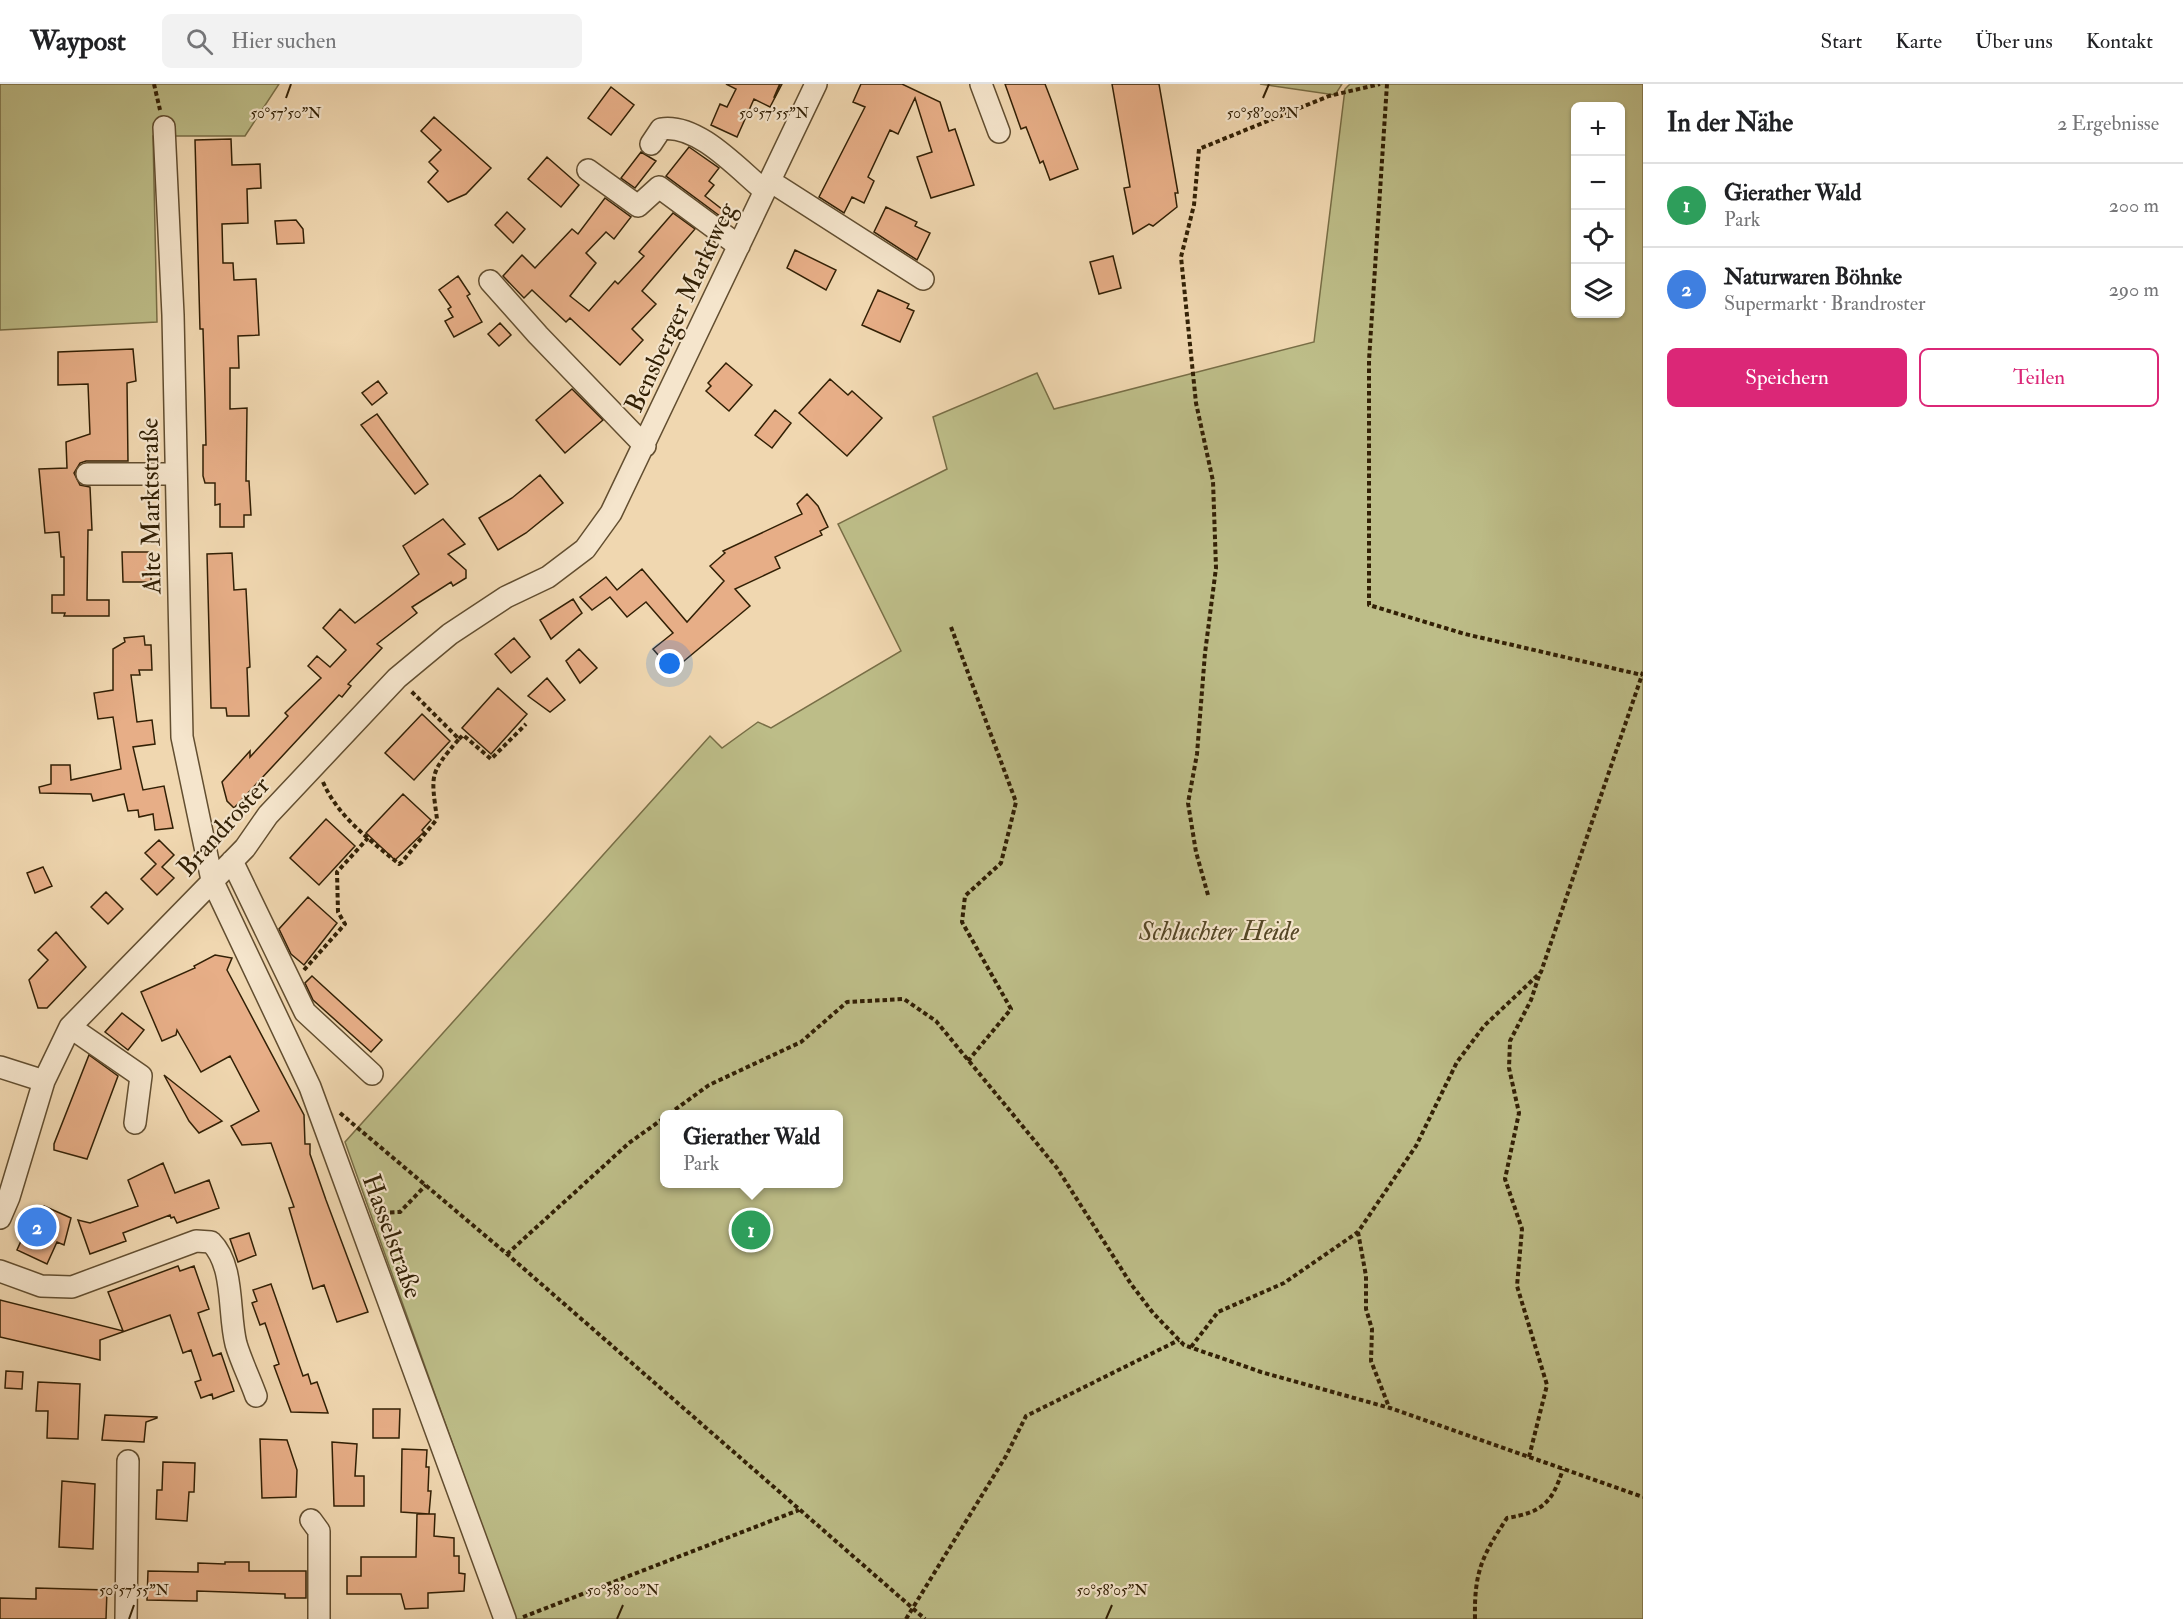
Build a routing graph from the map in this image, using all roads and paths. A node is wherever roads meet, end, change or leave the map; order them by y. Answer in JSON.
{"nodes":[{"id":1,"x":153,"y":84,"type":"edge"},
{"id":2,"x":816,"y":84,"type":"edge"},
{"id":3,"x":981,"y":84,"type":"edge"},
{"id":4,"x":1380,"y":84,"type":"edge"},
{"id":5,"x":1387,"y":84,"type":"edge"},
{"id":6,"x":164,"y":127,"type":"joint"},
{"id":7,"x":999,"y":132,"type":"dead end"},
{"id":8,"x":651,"y":144,"type":"dead end"},
{"id":9,"x":588,"y":170,"type":"dead end"},
{"id":10,"x":767,"y":186,"type":"junction"},
{"id":11,"x":739,"y":246,"type":"junction"},
{"id":12,"x":923,"y":279,"type":"dead end"},
{"id":13,"x":490,"y":281,"type":"dead end"},
{"id":14,"x":645,"y":446,"type":"junction"},
{"id":15,"x":87,"y":474,"type":"dead end"},
{"id":16,"x":176,"y":474,"type":"junction"},
{"id":17,"x":585,"y":549,"type":"joint"},
{"id":18,"x":951,"y":627,"type":"dead end"},
{"id":19,"x":1642,"y":674,"type":"edge"},
{"id":20,"x":397,"y":678,"type":"junction"},
{"id":21,"x":526,"y":724,"type":"dead end"},
{"id":22,"x":459,"y":739,"type":"junction"},
{"id":23,"x":315,"y":765,"type":"junction"},
{"id":24,"x":368,"y":838,"type":"junction"},
{"id":25,"x":232,"y":861,"type":"junction"},
{"id":26,"x":212,"y":880,"type":"junction"},
{"id":27,"x":1208,"y":895,"type":"dead end"},
{"id":28,"x":1541,"y":972,"type":"junction"},
{"id":29,"x":292,"y":984,"type":"junction"},
{"id":30,"x":70,"y":1028,"type":"junction"},
{"id":31,"x":968,"y":1061,"type":"junction"},
{"id":32,"x":0,"y":1067,"type":"edge"},
{"id":33,"x":372,"y":1074,"type":"dead end"},
{"id":34,"x":44,"y":1081,"type":"junction"},
{"id":35,"x":337,"y":1110,"type":"dead end"},
{"id":36,"x":675,"y":1110,"type":"edge"},
{"id":37,"x":660,"y":1121,"type":"edge"},
{"id":38,"x":135,"y":1123,"type":"dead end"},
{"id":39,"x":426,"y":1185,"type":"junction"},
{"id":40,"x":356,"y":1213,"type":"junction"},
{"id":41,"x":0,"y":1218,"type":"edge"},
{"id":42,"x":1359,"y":1232,"type":"junction"},
{"id":43,"x":507,"y":1254,"type":"junction"},
{"id":44,"x":0,"y":1271,"type":"edge"},
{"id":45,"x":1179,"y":1340,"type":"junction"},
{"id":46,"x":1191,"y":1347,"type":"junction"},
{"id":47,"x":256,"y":1396,"type":"dead end"},
{"id":48,"x":1389,"y":1408,"type":"junction"},
{"id":49,"x":1529,"y":1457,"type":"junction"},
{"id":50,"x":128,"y":1461,"type":"dead end"},
{"id":51,"x":1563,"y":1469,"type":"junction"},
{"id":52,"x":1643,"y":1497,"type":"edge"},
{"id":53,"x":800,"y":1510,"type":"junction"},
{"id":54,"x":311,"y":1520,"type":"dead end"},
{"id":55,"x":913,"y":1609,"type":"junction"},
{"id":56,"x":126,"y":1619,"type":"edge"},
{"id":57,"x":319,"y":1619,"type":"edge"},
{"id":58,"x":505,"y":1619,"type":"edge"},
{"id":59,"x":518,"y":1619,"type":"edge"},
{"id":60,"x":906,"y":1619,"type":"edge"},
{"id":61,"x":925,"y":1619,"type":"edge"},
{"id":62,"x":1475,"y":1619,"type":"edge"}],
"edges":[{"from":1,"to":6,"type":"path"},
{"from":2,"to":10,"type":"street","name":"Bensberger Marktweg"},
{"from":3,"to":7,"type":"street"},
{"from":4,"to":27,"type":"path"},
{"from":5,"to":19,"type":"path"},
{"from":6,"to":16,"type":"street","name":"Alte Marktstraße"},
{"from":8,"to":10,"type":"street"},
{"from":9,"to":11,"type":"street"},
{"from":10,"to":11,"type":"street","name":"Bensberger Marktweg"},
{"from":10,"to":12,"type":"street"},
{"from":11,"to":14,"type":"street","name":"Bensberger Marktweg"},
{"from":13,"to":14,"type":"street"},
{"from":14,"to":17,"type":"street","name":"Bensberger Marktweg"},
{"from":15,"to":16,"type":"street"},
{"from":16,"to":26,"type":"street","name":"Alte Marktstraße"},
{"from":17,"to":20,"type":"street","name":"Brandroster"},
{"from":18,"to":31,"type":"path"},
{"from":19,"to":28,"type":"path"},
{"from":20,"to":22,"type":"path"},
{"from":20,"to":23,"type":"street","name":"Brandroster"},
{"from":21,"to":22,"type":"path"},
{"from":22,"to":24,"type":"path"},
{"from":23,"to":24,"type":"path"},
{"from":23,"to":25,"type":"street","name":"Brandroster"},
{"from":24,"to":29,"type":"path"},
{"from":25,"to":26,"type":"street","name":"Brandroster"},
{"from":25,"to":29,"type":"street"},
{"from":26,"to":30,"type":"street","name":"Brandroster"},
{"from":26,"to":40,"type":"street","name":"Hasselstraße"},
{"from":28,"to":42,"type":"path"},
{"from":28,"to":49,"type":"path"},
{"from":29,"to":33,"type":"street"},
{"from":30,"to":34,"type":"street","name":"Brandroster"},
{"from":30,"to":38,"type":"street"},
{"from":31,"to":36,"type":"path"},
{"from":31,"to":45,"type":"path"},
{"from":32,"to":34,"type":"street"},
{"from":34,"to":41,"type":"street","name":"Brandroster"},
{"from":35,"to":39,"type":"path"},
{"from":37,"to":43,"type":"path"},
{"from":39,"to":40,"type":"path"},
{"from":39,"to":43,"type":"path"},
{"from":40,"to":58,"type":"street","name":"Hasselstraße"},
{"from":42,"to":46,"type":"path"},
{"from":42,"to":48,"type":"path"},
{"from":43,"to":53,"type":"path"},
{"from":44,"to":47,"type":"street"},
{"from":45,"to":46,"type":"path"},
{"from":45,"to":55,"type":"path"},
{"from":46,"to":48,"type":"path"},
{"from":48,"to":49,"type":"path"},
{"from":49,"to":51,"type":"path"},
{"from":50,"to":56,"type":"street"},
{"from":51,"to":52,"type":"path"},
{"from":51,"to":62,"type":"path"},
{"from":53,"to":55,"type":"path"},
{"from":53,"to":59,"type":"path"},
{"from":54,"to":57,"type":"street"},
{"from":55,"to":60,"type":"path"},
{"from":55,"to":61,"type":"path"}]}
